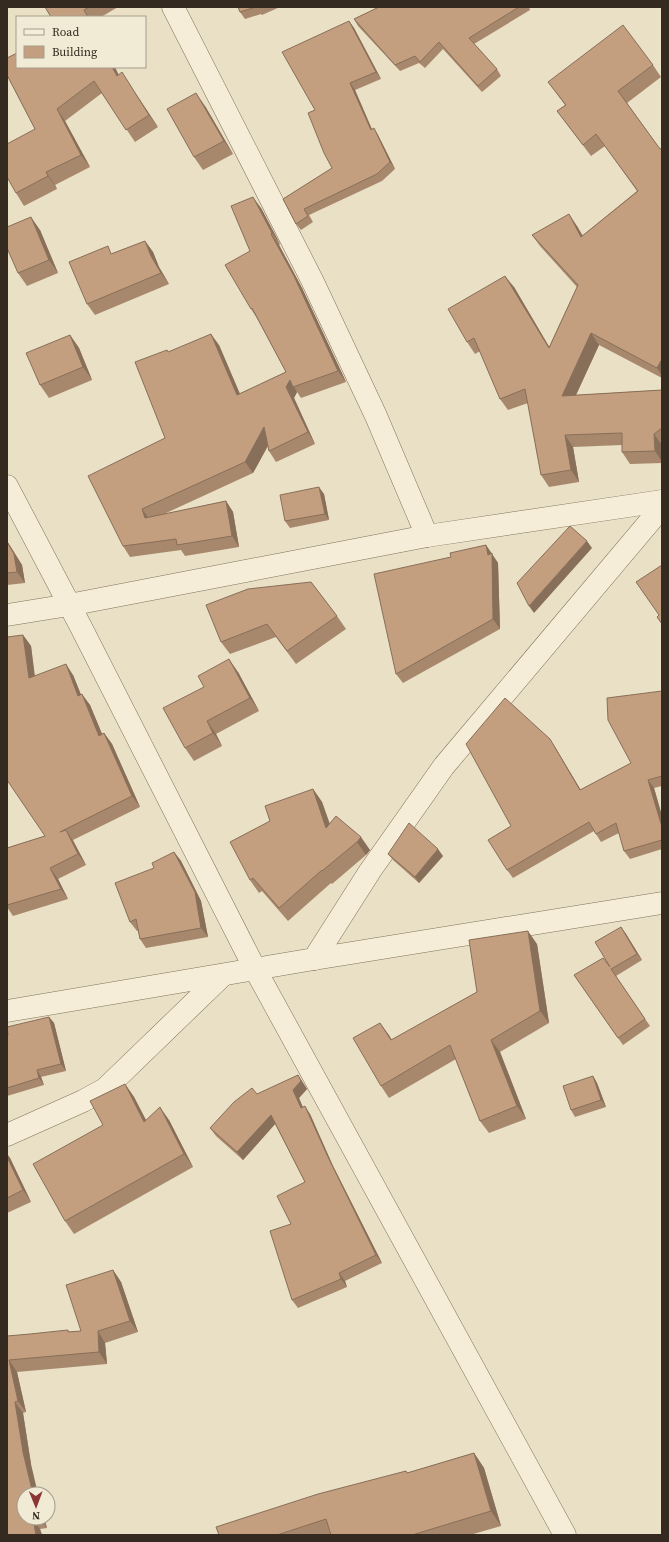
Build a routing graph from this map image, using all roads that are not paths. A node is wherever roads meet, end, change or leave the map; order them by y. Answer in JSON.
{"nodes":[{"id":1,"x":173,"y":7,"type":"edge"},
{"id":2,"x":7,"y":486,"type":"edge"},
{"id":3,"x":662,"y":502,"type":"edge"},
{"id":4,"x":662,"y":507,"type":"edge"},
{"id":5,"x":428,"y":536,"type":"junction"},
{"id":6,"x":70,"y":605,"type":"junction"},
{"id":7,"x":7,"y":615,"type":"edge"},
{"id":8,"x":659,"y":901,"type":"edge"},
{"id":9,"x":314,"y":959,"type":"junction"},
{"id":10,"x":255,"y":969,"type":"junction"},
{"id":11,"x":223,"y":975,"type":"junction"},
{"id":12,"x":7,"y":1011,"type":"edge"},
{"id":13,"x":7,"y":1135,"type":"edge"},
{"id":14,"x":565,"y":1535,"type":"edge"}],
"edges":[{"from":1,"to":5,"type":"street"},
{"from":2,"to":6,"type":"street"},
{"from":3,"to":5,"type":"street"},
{"from":4,"to":9,"type":"street"},
{"from":5,"to":6,"type":"street"},
{"from":6,"to":7,"type":"street"},
{"from":6,"to":10,"type":"street"},
{"from":8,"to":9,"type":"street"},
{"from":9,"to":10,"type":"street"},
{"from":10,"to":11,"type":"street"},
{"from":10,"to":14,"type":"street"},
{"from":11,"to":12,"type":"street"},
{"from":11,"to":13,"type":"street"}]}
